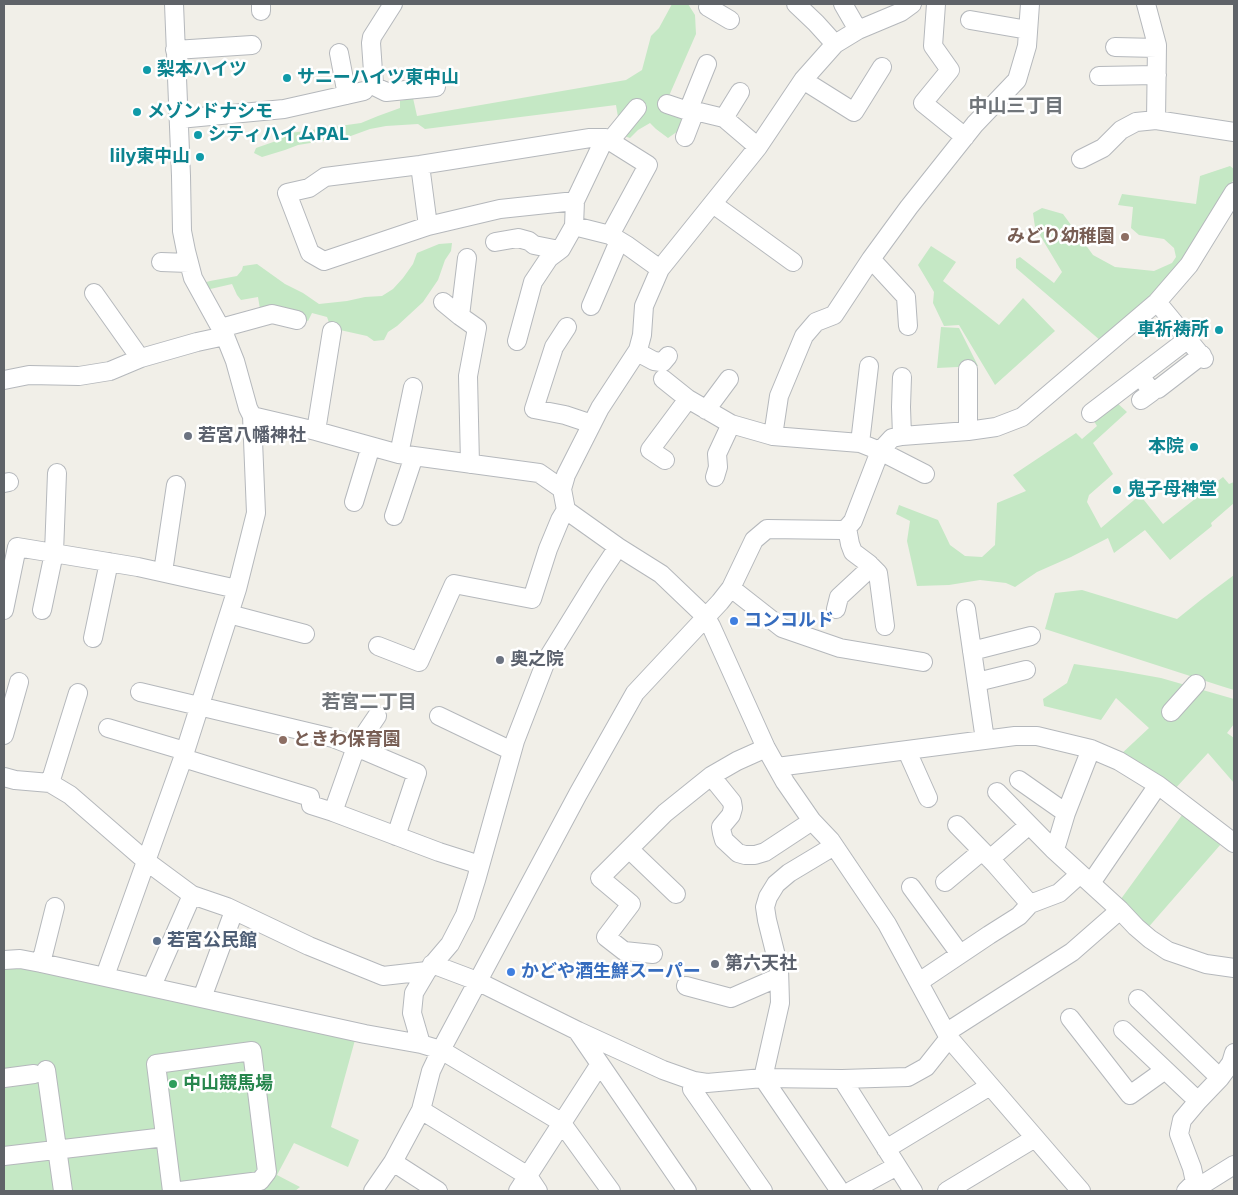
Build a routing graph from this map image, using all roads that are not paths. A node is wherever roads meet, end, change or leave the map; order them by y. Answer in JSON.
{"nodes":[{"id":1,"x":174,"y":4,"type":"edge"},
{"id":2,"x":393,"y":4,"type":"edge"},
{"id":3,"x":710,"y":4,"type":"edge"},
{"id":4,"x":796,"y":4,"type":"edge"},
{"id":5,"x":843,"y":4,"type":"edge"},
{"id":6,"x":912,"y":4,"type":"edge"},
{"id":7,"x":936,"y":4,"type":"edge"},
{"id":8,"x":1030,"y":4,"type":"edge"},
{"id":9,"x":1146,"y":4,"type":"edge"},
{"id":10,"x":730,"y":20,"type":"dead end"},
{"id":11,"x":970,"y":20,"type":"dead end"},
{"id":12,"x":858,"y":30,"type":"junction"},
{"id":13,"x":1028,"y":30,"type":"junction"},
{"id":14,"x":835,"y":44,"type":"junction"},
{"id":15,"x":252,"y":45,"type":"dead end"},
{"id":16,"x":1115,"y":47,"type":"dead end"},
{"id":17,"x":1157,"y":48,"type":"junction"},
{"id":18,"x":175,"y":50,"type":"junction"},
{"id":19,"x":339,"y":53,"type":"dead end"},
{"id":20,"x":707,"y":64,"type":"dead end"},
{"id":21,"x":882,"y":67,"type":"dead end"},
{"id":22,"x":1157,"y":75,"type":"junction"},
{"id":23,"x":1098,"y":76,"type":"dead end"},
{"id":24,"x":803,"y":80,"type":"junction"},
{"id":25,"x":436,"y":87,"type":"dead end"},
{"id":26,"x":364,"y":92,"type":"dead end"},
{"id":27,"x":740,"y":92,"type":"dead end"},
{"id":28,"x":347,"y":95,"type":"junction"},
{"id":29,"x":667,"y":104,"type":"dead end"},
{"id":30,"x":637,"y":108,"type":"dead end"},
{"id":31,"x":692,"y":111,"type":"junction"},
{"id":32,"x":724,"y":118,"type":"junction"},
{"id":33,"x":179,"y":119,"type":"junction"},
{"id":34,"x":1156,"y":120,"type":"junction"},
{"id":35,"x":1234,"y":132,"type":"edge"},
{"id":36,"x":685,"y":137,"type":"dead end"},
{"id":37,"x":965,"y":137,"type":"junction"},
{"id":38,"x":608,"y":140,"type":"junction"},
{"id":39,"x":758,"y":148,"type":"junction"},
{"id":40,"x":1081,"y":158,"type":"dead end"},
{"id":41,"x":420,"y":165,"type":"junction"},
{"id":42,"x":1234,"y":192,"type":"edge"},
{"id":43,"x":575,"y":201,"type":"junction"},
{"id":44,"x":713,"y":204,"type":"junction"},
{"id":45,"x":428,"y":226,"type":"junction"},
{"id":46,"x":574,"y":226,"type":"junction"},
{"id":47,"x":614,"y":238,"type":"junction"},
{"id":48,"x":495,"y":242,"type":"dead end"},
{"id":49,"x":559,"y":250,"type":"junction"},
{"id":50,"x":467,"y":258,"type":"dead end"},
{"id":51,"x":871,"y":260,"type":"junction"},
{"id":52,"x":161,"y":262,"type":"dead end"},
{"id":53,"x":793,"y":262,"type":"dead end"},
{"id":54,"x":189,"y":263,"type":"junction"},
{"id":55,"x":660,"y":269,"type":"junction"},
{"id":56,"x":94,"y":293,"type":"dead end"},
{"id":57,"x":443,"y":302,"type":"dead end"},
{"id":58,"x":1157,"y":302,"type":"junction"},
{"id":59,"x":591,"y":306,"type":"dead end"},
{"id":60,"x":460,"y":316,"type":"junction"},
{"id":61,"x":296,"y":320,"type":"dead end"},
{"id":62,"x":908,"y":326,"type":"dead end"},
{"id":63,"x":567,"y":327,"type":"dead end"},
{"id":64,"x":332,"y":331,"type":"dead end"},
{"id":65,"x":223,"y":332,"type":"junction"},
{"id":66,"x":1188,"y":339,"type":"junction"},
{"id":67,"x":517,"y":341,"type":"dead end"},
{"id":68,"x":637,"y":352,"type":"junction"},
{"id":69,"x":668,"y":356,"type":"dead end"},
{"id":70,"x":140,"y":358,"type":"junction"},
{"id":71,"x":869,"y":366,"type":"dead end"},
{"id":72,"x":968,"y":369,"type":"dead end"},
{"id":73,"x":1140,"y":376,"type":"junction"},
{"id":74,"x":902,"y":377,"type":"dead end"},
{"id":75,"x":663,"y":379,"type":"dead end"},
{"id":76,"x":729,"y":379,"type":"dead end"},
{"id":77,"x":4,"y":380,"type":"edge"},
{"id":78,"x":413,"y":387,"type":"dead end"},
{"id":79,"x":1158,"y":389,"type":"dead end"},
{"id":80,"x":688,"y":399,"type":"junction"},
{"id":81,"x":1141,"y":400,"type":"dead end"},
{"id":82,"x":706,"y":410,"type":"junction"},
{"id":83,"x":1092,"y":413,"type":"dead end"},
{"id":84,"x":252,"y":416,"type":"junction"},
{"id":85,"x":592,"y":424,"type":"junction"},
{"id":86,"x":731,"y":424,"type":"junction"},
{"id":87,"x":316,"y":431,"type":"junction"},
{"id":88,"x":968,"y":431,"type":"junction"},
{"id":89,"x":773,"y":436,"type":"junction"},
{"id":90,"x":902,"y":436,"type":"junction"},
{"id":91,"x":860,"y":443,"type":"junction"},
{"id":92,"x":371,"y":446,"type":"junction"},
{"id":93,"x":880,"y":446,"type":"junction"},
{"id":94,"x":406,"y":455,"type":"junction"},
{"id":95,"x":665,"y":460,"type":"dead end"},
{"id":96,"x":470,"y":464,"type":"junction"},
{"id":97,"x":57,"y":473,"type":"dead end"},
{"id":98,"x":925,"y":474,"type":"dead end"},
{"id":99,"x":715,"y":478,"type":"dead end"},
{"id":100,"x":176,"y":485,"type":"dead end"},
{"id":101,"x":562,"y":489,"type":"junction"},
{"id":102,"x":354,"y":502,"type":"dead end"},
{"id":103,"x":566,"y":510,"type":"junction"},
{"id":104,"x":394,"y":516,"type":"dead end"},
{"id":105,"x":847,"y":528,"type":"junction"},
{"id":106,"x":618,"y":547,"type":"junction"},
{"id":107,"x":54,"y":553,"type":"junction"},
{"id":108,"x":109,"y":562,"type":"junction"},
{"id":109,"x":869,"y":564,"type":"junction"},
{"id":110,"x":163,"y":572,"type":"junction"},
{"id":111,"x":731,"y":588,"type":"junction"},
{"id":112,"x":237,"y":589,"type":"junction"},
{"id":113,"x":836,"y":609,"type":"dead end"},
{"id":114,"x":966,"y":609,"type":"dead end"},
{"id":115,"x":4,"y":610,"type":"edge"},
{"id":116,"x":42,"y":610,"type":"dead end"},
{"id":117,"x":229,"y":614,"type":"junction"},
{"id":118,"x":706,"y":617,"type":"junction"},
{"id":119,"x":885,"y":626,"type":"dead end"},
{"id":120,"x":305,"y":634,"type":"dead end"},
{"id":121,"x":1031,"y":636,"type":"dead end"},
{"id":122,"x":94,"y":638,"type":"dead end"},
{"id":123,"x":378,"y":646,"type":"dead end"},
{"id":124,"x":972,"y":651,"type":"junction"},
{"id":125,"x":923,"y":662,"type":"dead end"},
{"id":126,"x":1026,"y":670,"type":"dead end"},
{"id":127,"x":19,"y":682,"type":"dead end"},
{"id":128,"x":977,"y":682,"type":"junction"},
{"id":129,"x":1196,"y":684,"type":"dead end"},
{"id":130,"x":140,"y":692,"type":"dead end"},
{"id":131,"x":78,"y":693,"type":"dead end"},
{"id":132,"x":199,"y":706,"type":"junction"},
{"id":133,"x":1170,"y":712,"type":"dead end"},
{"id":134,"x":377,"y":716,"type":"dead end"},
{"id":135,"x":439,"y":716,"type":"dead end"},
{"id":136,"x":108,"y":728,"type":"dead end"},
{"id":137,"x":4,"y":735,"type":"edge"},
{"id":138,"x":985,"y":740,"type":"junction"},
{"id":139,"x":356,"y":747,"type":"junction"},
{"id":140,"x":766,"y":748,"type":"junction"},
{"id":141,"x":1091,"y":749,"type":"junction"},
{"id":142,"x":907,"y":750,"type":"junction"},
{"id":143,"x":512,"y":751,"type":"junction"},
{"id":144,"x":184,"y":755,"type":"junction"},
{"id":145,"x":777,"y":767,"type":"junction"},
{"id":146,"x":711,"y":776,"type":"junction"},
{"id":147,"x":4,"y":777,"type":"edge"},
{"id":148,"x":1019,"y":780,"type":"dead end"},
{"id":149,"x":50,"y":783,"type":"junction"},
{"id":150,"x":1158,"y":785,"type":"junction"},
{"id":151,"x":997,"y":792,"type":"dead end"},
{"id":152,"x":928,"y":798,"type":"dead end"},
{"id":153,"x":333,"y":812,"type":"junction"},
{"id":154,"x":1066,"y":814,"type":"junction"},
{"id":155,"x":812,"y":821,"type":"junction"},
{"id":156,"x":957,"y":825,"type":"dead end"},
{"id":157,"x":1029,"y":825,"type":"junction"},
{"id":158,"x":396,"y":836,"type":"junction"},
{"id":159,"x":1234,"y":843,"type":"edge"},
{"id":160,"x":834,"y":846,"type":"junction"},
{"id":161,"x":628,"y":849,"type":"junction"},
{"id":162,"x":1053,"y":849,"type":"junction"},
{"id":163,"x":986,"y":855,"type":"junction"},
{"id":164,"x":146,"y":862,"type":"junction"},
{"id":165,"x":480,"y":865,"type":"junction"},
{"id":166,"x":1085,"y":879,"type":"junction"},
{"id":167,"x":945,"y":882,"type":"dead end"},
{"id":168,"x":911,"y":888,"type":"dead end"},
{"id":169,"x":676,"y":894,"type":"dead end"},
{"id":170,"x":192,"y":895,"type":"junction"},
{"id":171,"x":1030,"y":904,"type":"junction"},
{"id":172,"x":55,"y":907,"type":"dead end"},
{"id":173,"x":1120,"y":910,"type":"junction"},
{"id":174,"x":234,"y":911,"type":"junction"},
{"id":175,"x":653,"y":954,"type":"dead end"},
{"id":176,"x":960,"y":954,"type":"junction"},
{"id":177,"x":4,"y":960,"type":"edge"},
{"id":178,"x":41,"y":963,"type":"junction"},
{"id":179,"x":430,"y":968,"type":"junction"},
{"id":180,"x":1234,"y":968,"type":"edge"},
{"id":181,"x":105,"y":976,"type":"junction"},
{"id":182,"x":780,"y":977,"type":"junction"},
{"id":183,"x":477,"y":981,"type":"junction"},
{"id":184,"x":919,"y":982,"type":"junction"},
{"id":185,"x":152,"y":986,"type":"junction"},
{"id":186,"x":686,"y":986,"type":"dead end"},
{"id":187,"x":202,"y":998,"type":"junction"},
{"id":188,"x":1138,"y":999,"type":"dead end"},
{"id":189,"x":1070,"y":1018,"type":"dead end"},
{"id":190,"x":1123,"y":1030,"type":"dead end"},
{"id":191,"x":578,"y":1031,"type":"junction"},
{"id":192,"x":948,"y":1035,"type":"junction"},
{"id":193,"x":421,"y":1044,"type":"junction"},
{"id":194,"x":441,"y":1050,"type":"junction"},
{"id":195,"x":1234,"y":1053,"type":"edge"},
{"id":196,"x":600,"y":1064,"type":"junction"},
{"id":197,"x":1165,"y":1070,"type":"junction"},
{"id":198,"x":4,"y":1078,"type":"edge"},
{"id":199,"x":763,"y":1078,"type":"junction"},
{"id":200,"x":1220,"y":1078,"type":"junction"},
{"id":201,"x":842,"y":1079,"type":"junction"},
{"id":202,"x":694,"y":1080,"type":"junction"},
{"id":203,"x":990,"y":1086,"type":"junction"},
{"id":204,"x":1198,"y":1101,"type":"junction"},
{"id":205,"x":421,"y":1110,"type":"junction"},
{"id":206,"x":562,"y":1122,"type":"junction"},
{"id":207,"x":165,"y":1137,"type":"junction"},
{"id":208,"x":1035,"y":1138,"type":"junction"},
{"id":209,"x":886,"y":1149,"type":"junction"},
{"id":210,"x":58,"y":1150,"type":"junction"},
{"id":211,"x":4,"y":1156,"type":"edge"},
{"id":212,"x":393,"y":1162,"type":"junction"},
{"id":213,"x":1234,"y":1165,"type":"edge"},
{"id":214,"x":897,"y":1166,"type":"junction"},
{"id":215,"x":528,"y":1176,"type":"junction"},
{"id":216,"x":1191,"y":1186,"type":"edge"},
{"id":217,"x":1078,"y":1190,"type":"edge"},
{"id":218,"x":64,"y":1191,"type":"edge"},
{"id":219,"x":172,"y":1191,"type":"edge"},
{"id":220,"x":180,"y":1191,"type":"edge"},
{"id":221,"x":373,"y":1191,"type":"edge"},
{"id":222,"x":438,"y":1191,"type":"edge"},
{"id":223,"x":518,"y":1191,"type":"edge"},
{"id":224,"x":538,"y":1191,"type":"edge"},
{"id":225,"x":611,"y":1191,"type":"edge"},
{"id":226,"x":687,"y":1191,"type":"edge"},
{"id":227,"x":763,"y":1191,"type":"edge"},
{"id":228,"x":840,"y":1191,"type":"edge"},
{"id":229,"x":851,"y":1191,"type":"edge"},
{"id":230,"x":913,"y":1191,"type":"edge"},
{"id":231,"x":947,"y":1191,"type":"edge"}],
"edges":[{"from":1,"to":18,"type":"street"},
{"from":2,"to":25,"type":"street"},
{"from":3,"to":10,"type":"street"},
{"from":4,"to":14,"type":"street"},
{"from":5,"to":12,"type":"street"},
{"from":6,"to":12,"type":"street"},
{"from":7,"to":37,"type":"street"},
{"from":8,"to":13,"type":"street"},
{"from":9,"to":17,"type":"street"},
{"from":11,"to":13,"type":"street"},
{"from":12,"to":14,"type":"street"},
{"from":13,"to":37,"type":"street"},
{"from":14,"to":24,"type":"street"},
{"from":15,"to":18,"type":"street"},
{"from":16,"to":17,"type":"street"},
{"from":17,"to":22,"type":"street"},
{"from":18,"to":33,"type":"street"},
{"from":19,"to":28,"type":"street"},
{"from":20,"to":31,"type":"street"},
{"from":21,"to":24,"type":"street"},
{"from":22,"to":23,"type":"street"},
{"from":22,"to":34,"type":"street"},
{"from":24,"to":39,"type":"street"},
{"from":26,"to":28,"type":"street"},
{"from":27,"to":32,"type":"street"},
{"from":28,"to":33,"type":"street"},
{"from":29,"to":31,"type":"street"},
{"from":30,"to":38,"type":"street"},
{"from":31,"to":32,"type":"street"},
{"from":31,"to":36,"type":"street"},
{"from":32,"to":39,"type":"street"},
{"from":33,"to":54,"type":"street"},
{"from":34,"to":35,"type":"street"},
{"from":34,"to":40,"type":"street"},
{"from":37,"to":51,"type":"street"},
{"from":38,"to":41,"type":"street"},
{"from":38,"to":43,"type":"street"},
{"from":38,"to":47,"type":"street"},
{"from":39,"to":44,"type":"street"},
{"from":41,"to":45,"type":"street"},
{"from":41,"to":45,"type":"street"},
{"from":42,"to":58,"type":"street"},
{"from":43,"to":45,"type":"street"},
{"from":43,"to":46,"type":"street"},
{"from":44,"to":53,"type":"street"},
{"from":44,"to":55,"type":"street"},
{"from":46,"to":47,"type":"street"},
{"from":46,"to":49,"type":"street"},
{"from":47,"to":55,"type":"street"},
{"from":47,"to":59,"type":"street"},
{"from":48,"to":49,"type":"street"},
{"from":49,"to":67,"type":"street"},
{"from":50,"to":60,"type":"street"},
{"from":51,"to":62,"type":"street"},
{"from":51,"to":89,"type":"street"},
{"from":52,"to":54,"type":"street"},
{"from":54,"to":65,"type":"street"},
{"from":55,"to":68,"type":"street"},
{"from":56,"to":70,"type":"street"},
{"from":57,"to":60,"type":"street"},
{"from":58,"to":66,"type":"street"},
{"from":58,"to":88,"type":"street"},
{"from":60,"to":96,"type":"street"},
{"from":61,"to":65,"type":"street"},
{"from":63,"to":85,"type":"street"},
{"from":64,"to":87,"type":"street"},
{"from":65,"to":70,"type":"street"},
{"from":65,"to":84,"type":"street"},
{"from":66,"to":73,"type":"street"},
{"from":66,"to":79,"type":"street"},
{"from":68,"to":69,"type":"street"},
{"from":68,"to":85,"type":"street"},
{"from":70,"to":77,"type":"street"},
{"from":71,"to":91,"type":"street"},
{"from":72,"to":88,"type":"street"},
{"from":73,"to":81,"type":"street"},
{"from":73,"to":83,"type":"street"},
{"from":74,"to":90,"type":"street"},
{"from":75,"to":80,"type":"street"},
{"from":76,"to":82,"type":"street"},
{"from":78,"to":94,"type":"street"},
{"from":80,"to":82,"type":"street"},
{"from":80,"to":95,"type":"street"},
{"from":82,"to":86,"type":"street"},
{"from":84,"to":87,"type":"street"},
{"from":84,"to":112,"type":"street"},
{"from":85,"to":101,"type":"street"},
{"from":86,"to":89,"type":"street"},
{"from":86,"to":99,"type":"street"},
{"from":87,"to":92,"type":"street"},
{"from":88,"to":90,"type":"street"},
{"from":89,"to":91,"type":"street"},
{"from":90,"to":93,"type":"street"},
{"from":91,"to":93,"type":"street"},
{"from":92,"to":94,"type":"street"},
{"from":92,"to":102,"type":"street"},
{"from":93,"to":98,"type":"street"},
{"from":93,"to":105,"type":"street"},
{"from":94,"to":96,"type":"street"},
{"from":94,"to":104,"type":"street"},
{"from":96,"to":101,"type":"street"},
{"from":97,"to":107,"type":"street"},
{"from":100,"to":110,"type":"street"},
{"from":101,"to":103,"type":"street"},
{"from":103,"to":106,"type":"street"},
{"from":103,"to":123,"type":"street"},
{"from":105,"to":109,"type":"street"},
{"from":105,"to":111,"type":"street"},
{"from":106,"to":118,"type":"street"},
{"from":106,"to":143,"type":"street"},
{"from":107,"to":108,"type":"street"},
{"from":107,"to":115,"type":"street"},
{"from":107,"to":116,"type":"street"},
{"from":108,"to":110,"type":"street"},
{"from":108,"to":122,"type":"street"},
{"from":109,"to":113,"type":"street"},
{"from":109,"to":119,"type":"street"},
{"from":110,"to":112,"type":"street"},
{"from":111,"to":118,"type":"street"},
{"from":111,"to":125,"type":"street"},
{"from":112,"to":117,"type":"street"},
{"from":114,"to":124,"type":"street"},
{"from":117,"to":120,"type":"street"},
{"from":117,"to":132,"type":"street"},
{"from":118,"to":140,"type":"street"},
{"from":118,"to":183,"type":"street"},
{"from":121,"to":124,"type":"street"},
{"from":124,"to":128,"type":"street"},
{"from":126,"to":128,"type":"street"},
{"from":127,"to":137,"type":"street"},
{"from":128,"to":138,"type":"street"},
{"from":129,"to":133,"type":"street"},
{"from":130,"to":132,"type":"street"},
{"from":131,"to":149,"type":"street"},
{"from":132,"to":139,"type":"street"},
{"from":132,"to":144,"type":"street"},
{"from":134,"to":139,"type":"street"},
{"from":135,"to":143,"type":"street"},
{"from":136,"to":144,"type":"street"},
{"from":138,"to":141,"type":"street"},
{"from":138,"to":142,"type":"street"},
{"from":139,"to":153,"type":"street"},
{"from":139,"to":158,"type":"street"},
{"from":140,"to":145,"type":"street"},
{"from":140,"to":146,"type":"street"},
{"from":141,"to":150,"type":"street"},
{"from":141,"to":154,"type":"street"},
{"from":142,"to":145,"type":"street"},
{"from":142,"to":152,"type":"street"},
{"from":143,"to":165,"type":"street"},
{"from":144,"to":153,"type":"street"},
{"from":144,"to":164,"type":"street"},
{"from":145,"to":155,"type":"street"},
{"from":146,"to":155,"type":"street"},
{"from":146,"to":161,"type":"street"},
{"from":147,"to":149,"type":"street"},
{"from":148,"to":154,"type":"street"},
{"from":149,"to":164,"type":"street"},
{"from":150,"to":159,"type":"street"},
{"from":150,"to":166,"type":"street"},
{"from":151,"to":157,"type":"street"},
{"from":153,"to":158,"type":"street"},
{"from":154,"to":162,"type":"street"},
{"from":155,"to":160,"type":"street"},
{"from":156,"to":163,"type":"street"},
{"from":157,"to":162,"type":"street"},
{"from":157,"to":163,"type":"street"},
{"from":158,"to":165,"type":"street"},
{"from":160,"to":182,"type":"street"},
{"from":160,"to":184,"type":"street"},
{"from":161,"to":169,"type":"street"},
{"from":161,"to":175,"type":"street"},
{"from":162,"to":166,"type":"street"},
{"from":163,"to":167,"type":"street"},
{"from":163,"to":171,"type":"street"},
{"from":164,"to":170,"type":"street"},
{"from":164,"to":181,"type":"street"},
{"from":165,"to":179,"type":"street"},
{"from":166,"to":171,"type":"street"},
{"from":166,"to":173,"type":"street"},
{"from":168,"to":176,"type":"street"},
{"from":170,"to":174,"type":"street"},
{"from":170,"to":185,"type":"street"},
{"from":171,"to":176,"type":"street"},
{"from":172,"to":178,"type":"street"},
{"from":173,"to":180,"type":"street"},
{"from":173,"to":192,"type":"street"},
{"from":174,"to":179,"type":"street"},
{"from":174,"to":187,"type":"street"},
{"from":176,"to":184,"type":"street"},
{"from":177,"to":178,"type":"street"},
{"from":178,"to":181,"type":"street"},
{"from":179,"to":183,"type":"street"},
{"from":179,"to":193,"type":"street"},
{"from":181,"to":185,"type":"street"},
{"from":182,"to":186,"type":"street"},
{"from":182,"to":199,"type":"street"},
{"from":183,"to":191,"type":"street"},
{"from":183,"to":194,"type":"street"},
{"from":184,"to":192,"type":"street"},
{"from":185,"to":187,"type":"street"},
{"from":187,"to":193,"type":"street"},
{"from":188,"to":200,"type":"street"},
{"from":189,"to":197,"type":"street"},
{"from":190,"to":197,"type":"street"},
{"from":191,"to":196,"type":"street"},
{"from":191,"to":202,"type":"street"},
{"from":192,"to":201,"type":"street"},
{"from":192,"to":203,"type":"street"},
{"from":193,"to":194,"type":"street"},
{"from":194,"to":205,"type":"street"},
{"from":194,"to":206,"type":"street"},
{"from":195,"to":200,"type":"street"},
{"from":196,"to":206,"type":"street"},
{"from":196,"to":226,"type":"street"},
{"from":197,"to":204,"type":"street"},
{"from":198,"to":210,"type":"street"},
{"from":199,"to":201,"type":"street"},
{"from":199,"to":202,"type":"street"},
{"from":199,"to":228,"type":"street"},
{"from":200,"to":204,"type":"street"},
{"from":201,"to":209,"type":"street"},
{"from":202,"to":227,"type":"street"},
{"from":203,"to":208,"type":"street"},
{"from":203,"to":209,"type":"street"},
{"from":204,"to":216,"type":"street"},
{"from":205,"to":212,"type":"street"},
{"from":205,"to":215,"type":"street"},
{"from":206,"to":215,"type":"street"},
{"from":206,"to":225,"type":"street"},
{"from":207,"to":210,"type":"street"},
{"from":207,"to":219,"type":"street"},
{"from":207,"to":220,"type":"street"},
{"from":208,"to":217,"type":"street"},
{"from":208,"to":231,"type":"street"},
{"from":209,"to":214,"type":"street"},
{"from":210,"to":211,"type":"street"},
{"from":210,"to":218,"type":"street"},
{"from":212,"to":221,"type":"street"},
{"from":212,"to":222,"type":"street"},
{"from":213,"to":216,"type":"street"},
{"from":214,"to":229,"type":"street"},
{"from":214,"to":230,"type":"street"},
{"from":215,"to":223,"type":"street"},
{"from":215,"to":224,"type":"street"}]}
